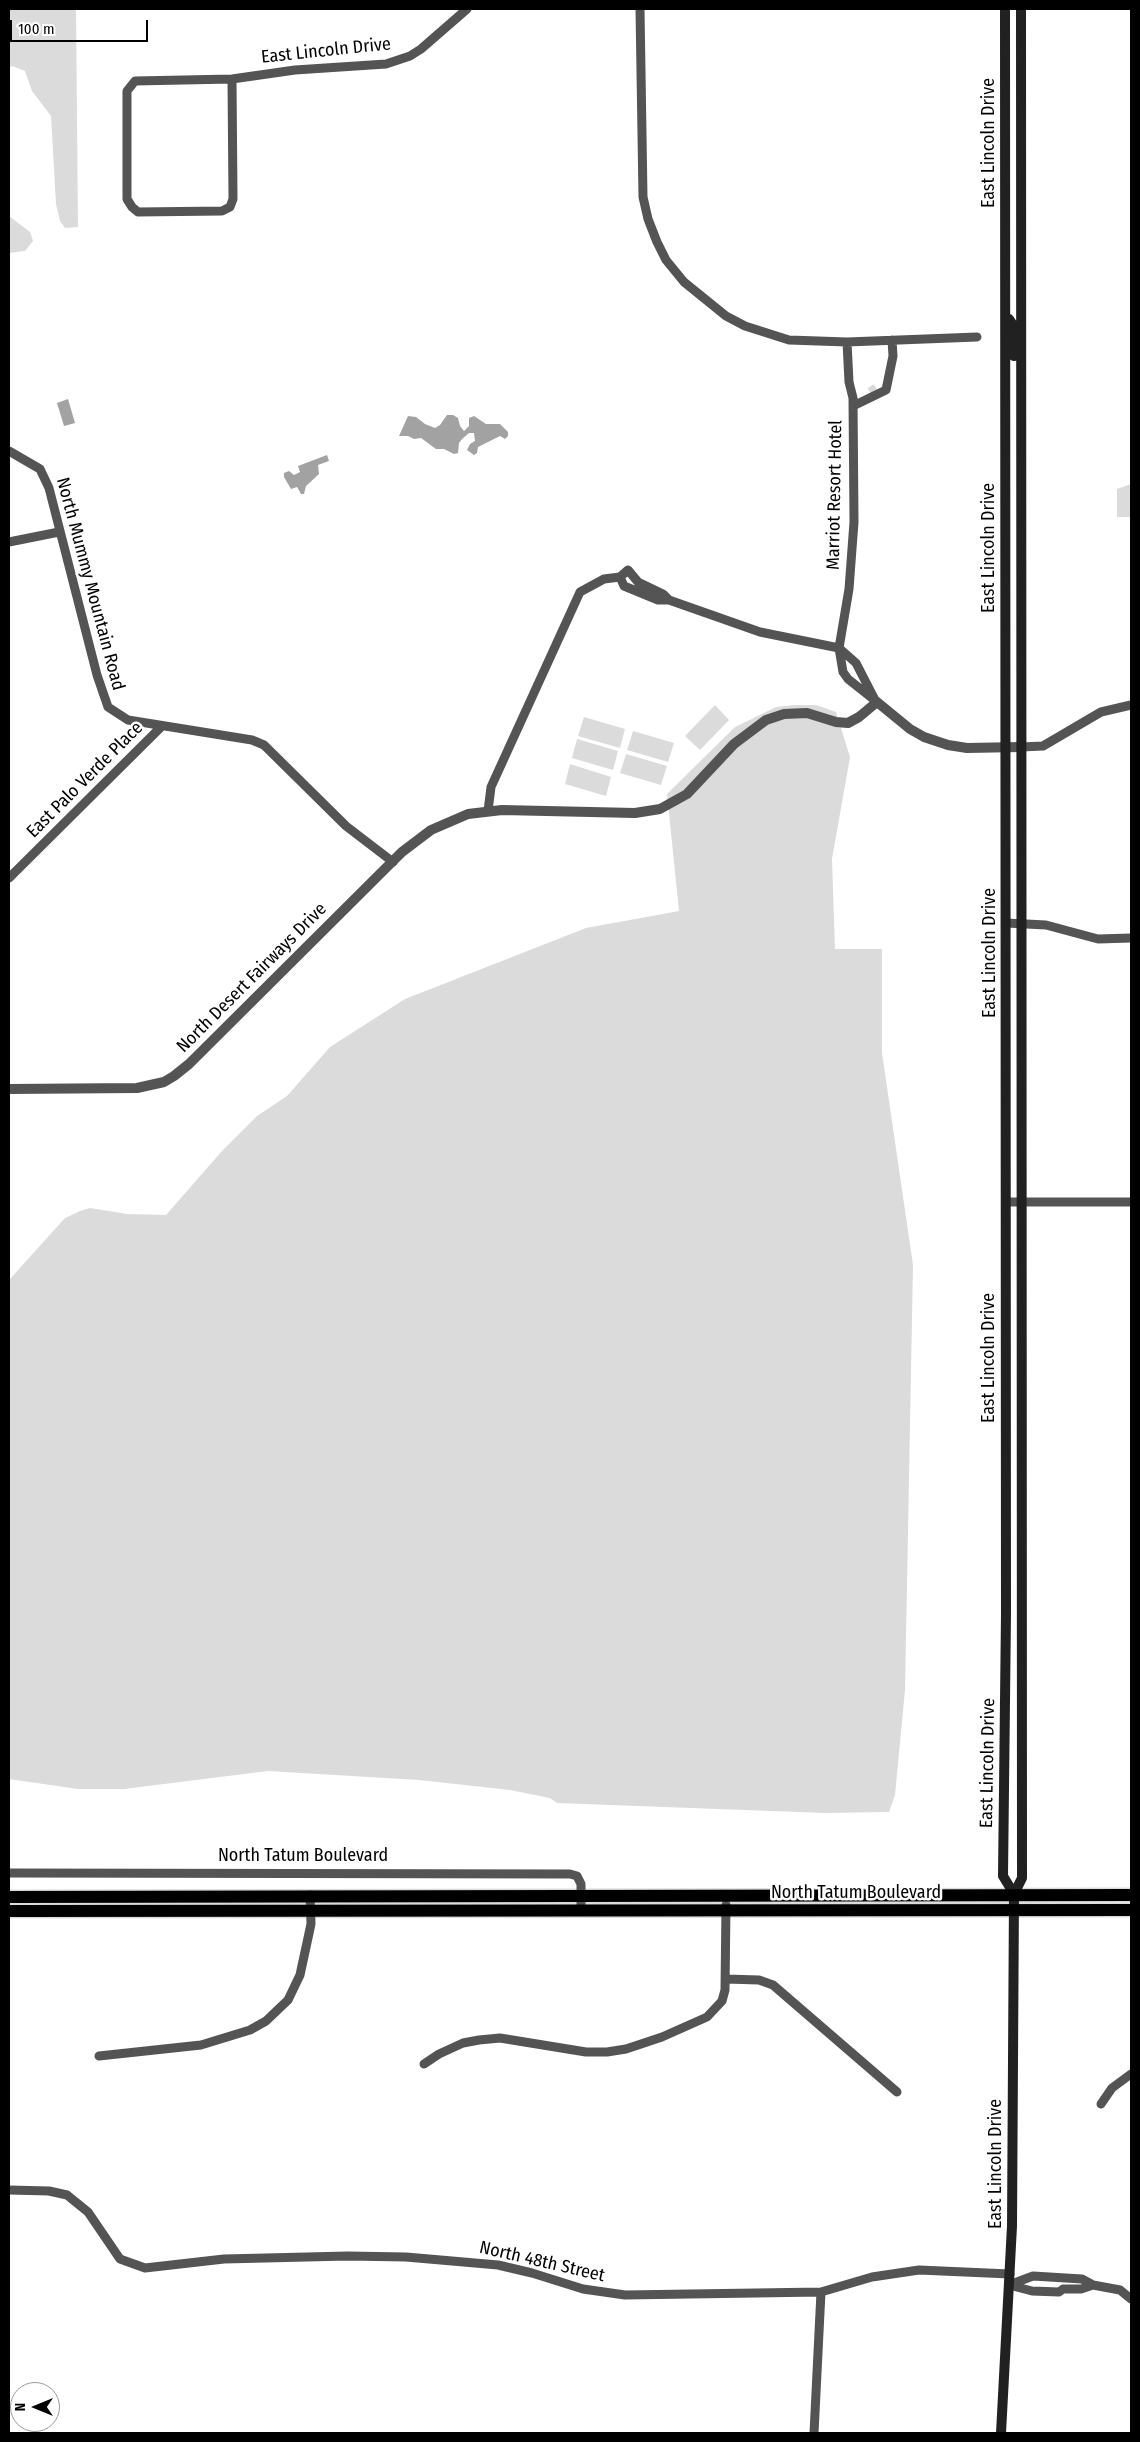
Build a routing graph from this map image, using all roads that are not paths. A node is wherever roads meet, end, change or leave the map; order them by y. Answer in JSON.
{"nodes":[{"id":1,"x":467,"y":9,"type":"edge"},
{"id":2,"x":640,"y":9,"type":"edge"},
{"id":3,"x":1005,"y":9,"type":"edge"},
{"id":4,"x":1021,"y":9,"type":"edge"},
{"id":5,"x":232,"y":79,"type":"junction"},
{"id":6,"x":1006,"y":314,"type":"junction"},
{"id":7,"x":978,"y":337,"type":"dead end"},
{"id":8,"x":892,"y":340,"type":"junction"},
{"id":9,"x":847,"y":342,"type":"junction"},
{"id":10,"x":891,"y":372,"type":"junction"},
{"id":11,"x":1020,"y":387,"type":"junction"},
{"id":12,"x":853,"y":402,"type":"junction"},
{"id":13,"x":9,"y":451,"type":"edge"},
{"id":14,"x":59,"y":532,"type":"junction"},
{"id":15,"x":9,"y":542,"type":"edge"},
{"id":16,"x":1005,"y":564,"type":"junction"},
{"id":17,"x":1021,"y":564,"type":"junction"},
{"id":18,"x":620,"y":577,"type":"junction"},
{"id":19,"x":670,"y":600,"type":"junction"},
{"id":20,"x":839,"y":648,"type":"junction"},
{"id":21,"x":877,"y":702,"type":"junction"},
{"id":22,"x":1131,"y":705,"type":"edge"},
{"id":23,"x":162,"y":726,"type":"junction"},
{"id":24,"x":1006,"y":748,"type":"junction"},
{"id":25,"x":1021,"y":748,"type":"junction"},
{"id":26,"x":488,"y":811,"type":"junction"},
{"id":27,"x":393,"y":862,"type":"junction"},
{"id":28,"x":9,"y":878,"type":"edge"},
{"id":29,"x":1006,"y":923,"type":"junction"},
{"id":30,"x":1021,"y":923,"type":"junction"},
{"id":31,"x":1131,"y":938,"type":"edge"},
{"id":32,"x":9,"y":1089,"type":"edge"},
{"id":33,"x":1006,"y":1202,"type":"junction"},
{"id":34,"x":1021,"y":1202,"type":"junction"},
{"id":35,"x":1131,"y":1202,"type":"edge"},
{"id":36,"x":9,"y":1873,"type":"edge"},
{"id":37,"x":581,"y":1894,"type":"junction"},
{"id":38,"x":1014,"y":1894,"type":"junction"},
{"id":39,"x":310,"y":1895,"type":"junction"},
{"id":40,"x":726,"y":1895,"type":"junction"},
{"id":41,"x":1131,"y":1895,"type":"edge"},
{"id":42,"x":9,"y":1897,"type":"edge"},
{"id":43,"x":310,"y":1910,"type":"junction"},
{"id":44,"x":581,"y":1910,"type":"junction"},
{"id":45,"x":726,"y":1910,"type":"junction"},
{"id":46,"x":1014,"y":1910,"type":"junction"},
{"id":47,"x":1131,"y":1910,"type":"edge"},
{"id":48,"x":9,"y":1911,"type":"edge"},
{"id":49,"x":726,"y":1979,"type":"junction"},
{"id":50,"x":99,"y":2056,"type":"dead end"},
{"id":51,"x":424,"y":2064,"type":"dead end"},
{"id":52,"x":1131,"y":2074,"type":"edge"},
{"id":53,"x":897,"y":2092,"type":"dead end"},
{"id":54,"x":1100,"y":2104,"type":"dead end"},
{"id":55,"x":9,"y":2190,"type":"edge"},
{"id":56,"x":1064,"y":2278,"type":"junction"},
{"id":57,"x":1009,"y":2279,"type":"junction"},
{"id":58,"x":1093,"y":2285,"type":"junction"},
{"id":59,"x":1063,"y":2289,"type":"junction"},
{"id":60,"x":821,"y":2292,"type":"junction"},
{"id":61,"x":1131,"y":2299,"type":"edge"},
{"id":62,"x":814,"y":2433,"type":"edge"},
{"id":63,"x":1001,"y":2433,"type":"edge"}],
"edges":[{"from":1,"to":5,"type":"street","name":"East Lincoln Drive"},
{"from":2,"to":9,"type":"street"},
{"from":3,"to":6,"type":"main road","name":"East Lincoln Drive"},
{"from":4,"to":11,"type":"main road","name":"East Lincoln Drive"},
{"from":5,"to":5,"type":"street","name":"East Lincoln Drive"},
{"from":6,"to":11,"type":"main road"},
{"from":6,"to":16,"type":"main road","name":"East Lincoln Drive"},
{"from":7,"to":8,"type":"street"},
{"from":8,"to":9,"type":"street"},
{"from":8,"to":10,"type":"street"},
{"from":9,"to":12,"type":"street","name":"Marriot Resort Hotel"},
{"from":10,"to":12,"type":"street"},
{"from":10,"to":12,"type":"street"},
{"from":11,"to":17,"type":"main road","name":"East Lincoln Drive"},
{"from":12,"to":20,"type":"street","name":"Marriot Resort Hotel"},
{"from":13,"to":14,"type":"street","name":"North Mummy Mountain Road"},
{"from":14,"to":15,"type":"street"},
{"from":14,"to":23,"type":"street","name":"North Mummy Mountain Road"},
{"from":16,"to":17,"type":"main road"},
{"from":16,"to":24,"type":"main road","name":"East Lincoln Drive"},
{"from":17,"to":25,"type":"main road","name":"East Lincoln Drive"},
{"from":18,"to":19,"type":"street"},
{"from":18,"to":19,"type":"street"},
{"from":18,"to":26,"type":"street"},
{"from":19,"to":20,"type":"street"},
{"from":20,"to":21,"type":"street"},
{"from":20,"to":21,"type":"street"},
{"from":21,"to":24,"type":"street"},
{"from":21,"to":26,"type":"street","name":"North Desert Fairways Drive"},
{"from":22,"to":25,"type":"street"},
{"from":23,"to":27,"type":"street","name":"North Mummy Mountain Road"},
{"from":23,"to":28,"type":"street","name":"East Palo Verde Place"},
{"from":24,"to":25,"type":"street"},
{"from":24,"to":29,"type":"main road","name":"East Lincoln Drive"},
{"from":25,"to":30,"type":"main road","name":"East Lincoln Drive"},
{"from":26,"to":27,"type":"street","name":"North Desert Fairways Drive"},
{"from":27,"to":32,"type":"street","name":"North Desert Fairways Drive"},
{"from":29,"to":30,"type":"street"},
{"from":29,"to":33,"type":"main road","name":"East Lincoln Drive"},
{"from":30,"to":31,"type":"street"},
{"from":30,"to":34,"type":"main road","name":"East Lincoln Drive"},
{"from":33,"to":34,"type":"street"},
{"from":33,"to":38,"type":"main road","name":"East Lincoln Drive"},
{"from":34,"to":35,"type":"street"},
{"from":34,"to":38,"type":"main road","name":"East Lincoln Drive"},
{"from":36,"to":37,"type":"street","name":"North Tatum Boulevard"},
{"from":37,"to":39,"type":"main road","name":"North Tatum Boulevard"},
{"from":37,"to":40,"type":"main road","name":"North Tatum Boulevard"},
{"from":37,"to":44,"type":"street","name":"North Tatum Boulevard"},
{"from":38,"to":40,"type":"main road","name":"North Tatum Boulevard"},
{"from":38,"to":41,"type":"main road","name":"North Tatum Boulevard"},
{"from":38,"to":46,"type":"main road","name":"East Lincoln Drive"},
{"from":39,"to":42,"type":"main road","name":"North Tatum Boulevard"},
{"from":39,"to":43,"type":"street"},
{"from":40,"to":45,"type":"street"},
{"from":43,"to":44,"type":"main road","name":"North Tatum Boulevard"},
{"from":43,"to":48,"type":"main road","name":"North Tatum Boulevard"},
{"from":43,"to":50,"type":"street"},
{"from":44,"to":45,"type":"main road","name":"North Tatum Boulevard"},
{"from":45,"to":46,"type":"main road","name":"North Tatum Boulevard"},
{"from":45,"to":49,"type":"street"},
{"from":46,"to":47,"type":"main road","name":"North Tatum Boulevard"},
{"from":46,"to":57,"type":"main road","name":"East Lincoln Drive"},
{"from":49,"to":51,"type":"street"},
{"from":49,"to":53,"type":"street"},
{"from":52,"to":54,"type":"street"},
{"from":55,"to":60,"type":"street","name":"North 48th Street"},
{"from":56,"to":57,"type":"street","name":"North 48th Street"},
{"from":56,"to":58,"type":"street","name":"North 48th Street"},
{"from":56,"to":59,"type":"street"},
{"from":57,"to":59,"type":"street","name":"North 48th Street"},
{"from":57,"to":60,"type":"street","name":"North 48th Street"},
{"from":57,"to":63,"type":"main road","name":"East Lincoln Drive"},
{"from":58,"to":59,"type":"street","name":"North 48th Street"},
{"from":58,"to":61,"type":"street","name":"North 48th Street"},
{"from":60,"to":62,"type":"street"}]}
